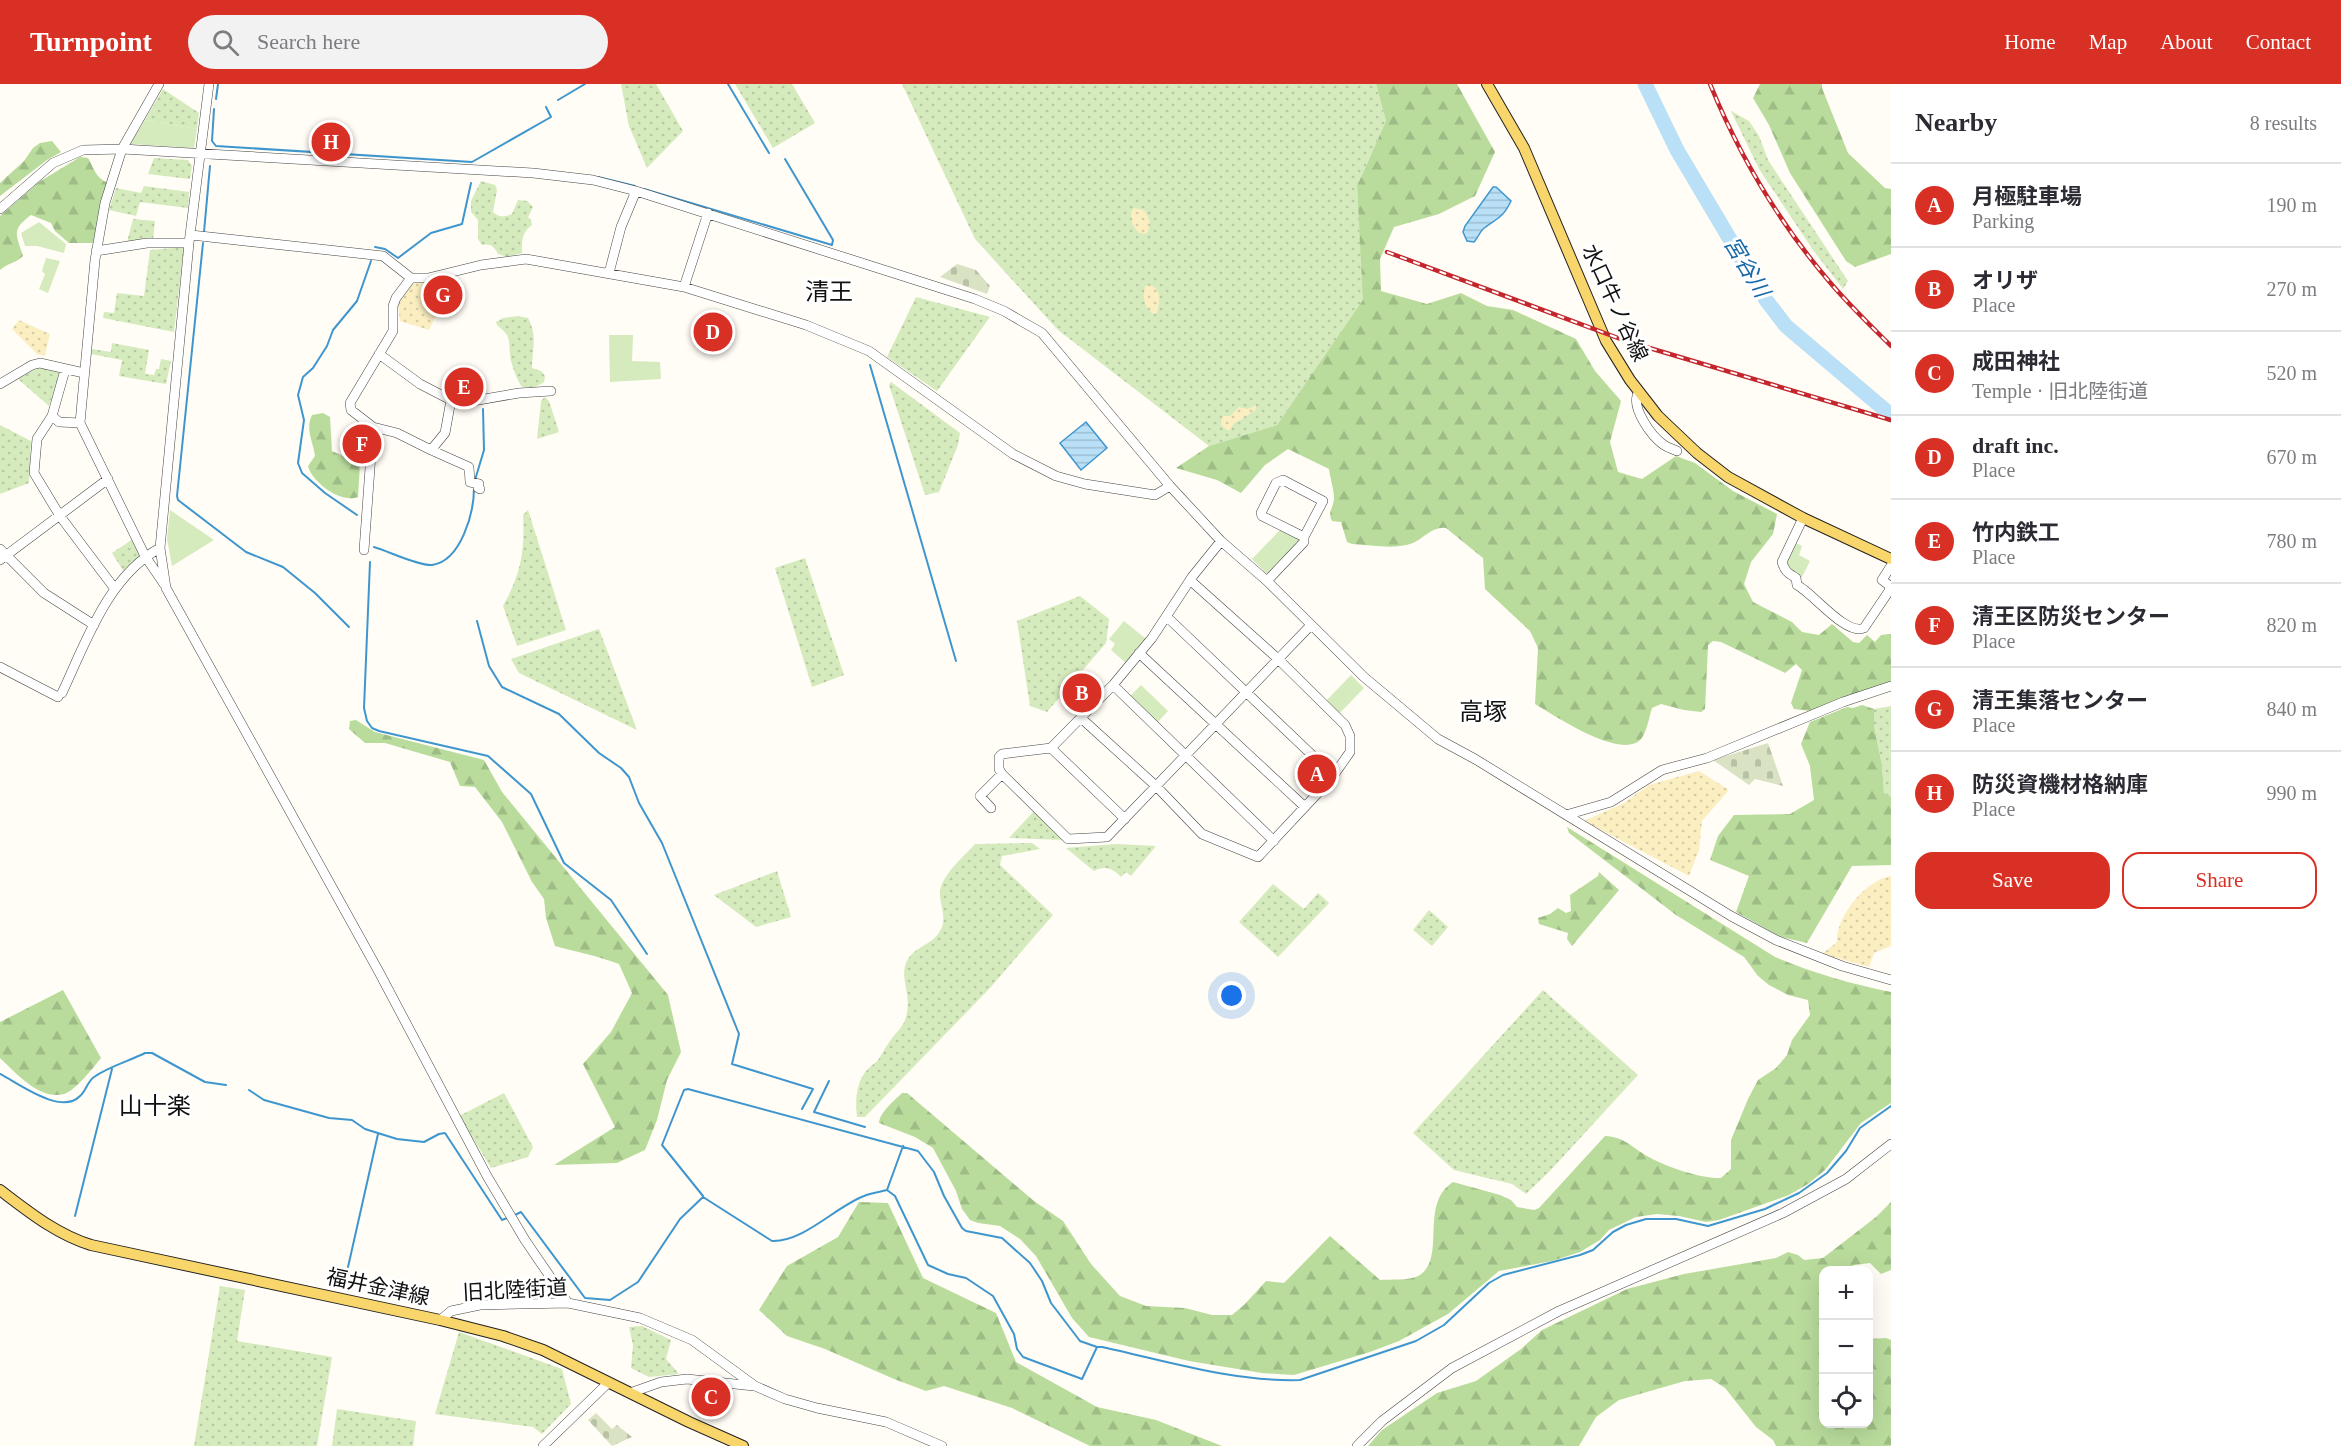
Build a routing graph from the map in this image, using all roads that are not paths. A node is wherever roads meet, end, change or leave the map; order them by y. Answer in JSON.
{"nodes":[{"id":1,"x":159,"y":84,"type":"edge"},
{"id":2,"x":209,"y":84,"type":"edge"},
{"id":3,"x":1487,"y":84,"type":"edge"},
{"id":4,"x":122,"y":149,"type":"junction"},
{"id":5,"x":202,"y":153,"type":"junction"},
{"id":6,"x":636,"y":191,"type":"junction"},
{"id":7,"x":0,"y":209,"type":"edge"},
{"id":8,"x":708,"y":213,"type":"junction"},
{"id":9,"x":190,"y":239,"type":"junction"},
{"id":10,"x":96,"y":251,"type":"junction"},
{"id":11,"x":609,"y":273,"type":"junction"},
{"id":12,"x":411,"y":278,"type":"junction"},
{"id":13,"x":684,"y":287,"type":"junction"},
{"id":14,"x":379,"y":354,"type":"junction"},
{"id":15,"x":65,"y":370,"type":"junction"},
{"id":16,"x":84,"y":373,"type":"junction"},
{"id":17,"x":0,"y":384,"type":"edge"},
{"id":18,"x":552,"y":391,"type":"dead end"},
{"id":19,"x":1639,"y":392,"type":"junction"},
{"id":20,"x":451,"y":400,"type":"junction"},
{"id":21,"x":52,"y":416,"type":"junction"},
{"id":22,"x":80,"y":423,"type":"junction"},
{"id":23,"x":373,"y":427,"type":"junction"},
{"id":24,"x":431,"y":450,"type":"junction"},
{"id":25,"x":1677,"y":451,"type":"dead end"},
{"id":26,"x":108,"y":479,"type":"junction"},
{"id":27,"x":1170,"y":486,"type":"junction"},
{"id":28,"x":480,"y":489,"type":"dead end"},
{"id":29,"x":60,"y":516,"type":"junction"},
{"id":30,"x":1803,"y":518,"type":"junction"},
{"id":31,"x":1304,"y":537,"type":"junction"},
{"id":32,"x":1221,"y":541,"type":"junction"},
{"id":33,"x":160,"y":548,"type":"junction"},
{"id":34,"x":364,"y":550,"type":"dead end"},
{"id":35,"x":2,"y":555,"type":"edge"},
{"id":36,"x":145,"y":556,"type":"junction"},
{"id":37,"x":1891,"y":559,"type":"edge"},
{"id":38,"x":1891,"y":566,"type":"edge"},
{"id":39,"x":1191,"y":581,"type":"junction"},
{"id":40,"x":1267,"y":581,"type":"junction"},
{"id":41,"x":166,"y":588,"type":"junction"},
{"id":42,"x":115,"y":589,"type":"junction"},
{"id":43,"x":1167,"y":617,"type":"junction"},
{"id":44,"x":94,"y":625,"type":"junction"},
{"id":45,"x":1311,"y":625,"type":"junction"},
{"id":46,"x":1139,"y":653,"type":"junction"},
{"id":47,"x":1277,"y":658,"type":"junction"},
{"id":48,"x":0,"y":666,"type":"edge"},
{"id":49,"x":1113,"y":685,"type":"junction"},
{"id":50,"x":1891,"y":686,"type":"edge"},
{"id":51,"x":1246,"y":691,"type":"junction"},
{"id":52,"x":1081,"y":718,"type":"junction"},
{"id":53,"x":1215,"y":724,"type":"junction"},
{"id":54,"x":1052,"y":748,"type":"junction"},
{"id":55,"x":1185,"y":755,"type":"junction"},
{"id":56,"x":1002,"y":774,"type":"junction"},
{"id":57,"x":1332,"y":774,"type":"junction"},
{"id":58,"x":1156,"y":787,"type":"junction"},
{"id":59,"x":1305,"y":807,"type":"junction"},
{"id":60,"x":991,"y":808,"type":"dead end"},
{"id":61,"x":1566,"y":815,"type":"junction"},
{"id":62,"x":1125,"y":819,"type":"junction"},
{"id":63,"x":1274,"y":841,"type":"junction"},
{"id":64,"x":1891,"y":980,"type":"edge"},
{"id":65,"x":1891,"y":1144,"type":"edge"},
{"id":66,"x":0,"y":1190,"type":"edge"},
{"id":67,"x":568,"y":1302,"type":"junction"},
{"id":68,"x":440,"y":1320,"type":"junction"},
{"id":69,"x":608,"y":1383,"type":"junction"},
{"id":70,"x":755,"y":1386,"type":"junction"},
{"id":71,"x":630,"y":1393,"type":"junction"},
{"id":72,"x":543,"y":1446,"type":"edge"},
{"id":73,"x":743,"y":1446,"type":"edge"},
{"id":74,"x":942,"y":1446,"type":"edge"},
{"id":75,"x":1357,"y":1446,"type":"edge"}],
"edges":[{"from":1,"to":4,"type":"street"},
{"from":2,"to":5,"type":"street"},
{"from":3,"to":19,"type":"main road","name":"水口牛ノ谷線"},
{"from":4,"to":5,"type":"street"},
{"from":4,"to":7,"type":"street"},
{"from":4,"to":10,"type":"street"},
{"from":5,"to":6,"type":"street"},
{"from":5,"to":9,"type":"street"},
{"from":6,"to":8,"type":"street"},
{"from":6,"to":11,"type":"street"},
{"from":8,"to":13,"type":"street"},
{"from":8,"to":27,"type":"street"},
{"from":9,"to":10,"type":"street"},
{"from":9,"to":12,"type":"street"},
{"from":9,"to":33,"type":"street"},
{"from":10,"to":16,"type":"street"},
{"from":11,"to":12,"type":"street"},
{"from":11,"to":13,"type":"street"},
{"from":12,"to":14,"type":"street"},
{"from":13,"to":27,"type":"street"},
{"from":14,"to":20,"type":"street"},
{"from":14,"to":23,"type":"street"},
{"from":15,"to":16,"type":"street"},
{"from":15,"to":17,"type":"street"},
{"from":15,"to":21,"type":"street"},
{"from":16,"to":22,"type":"street"},
{"from":18,"to":20,"type":"street"},
{"from":19,"to":25,"type":"street"},
{"from":19,"to":30,"type":"main road","name":"水口牛ノ谷線"},
{"from":20,"to":24,"type":"street"},
{"from":21,"to":22,"type":"street"},
{"from":21,"to":29,"type":"street"},
{"from":22,"to":26,"type":"street"},
{"from":23,"to":24,"type":"street"},
{"from":23,"to":34,"type":"street"},
{"from":24,"to":28,"type":"street"},
{"from":26,"to":29,"type":"street"},
{"from":26,"to":36,"type":"street"},
{"from":27,"to":32,"type":"street"},
{"from":29,"to":35,"type":"street"},
{"from":29,"to":42,"type":"street"},
{"from":30,"to":37,"type":"main road","name":"水口牛ノ谷線"},
{"from":30,"to":38,"type":"street"},
{"from":31,"to":31,"type":"street"},
{"from":31,"to":40,"type":"street"},
{"from":32,"to":39,"type":"street"},
{"from":32,"to":40,"type":"street"},
{"from":33,"to":36,"type":"street"},
{"from":33,"to":41,"type":"street"},
{"from":35,"to":44,"type":"street"},
{"from":36,"to":41,"type":"street"},
{"from":36,"to":42,"type":"street"},
{"from":39,"to":43,"type":"street"},
{"from":39,"to":47,"type":"street"},
{"from":40,"to":45,"type":"street"},
{"from":41,"to":67,"type":"street"},
{"from":42,"to":44,"type":"street"},
{"from":43,"to":46,"type":"street"},
{"from":43,"to":51,"type":"street"},
{"from":44,"to":48,"type":"street"},
{"from":45,"to":47,"type":"street"},
{"from":45,"to":61,"type":"street"},
{"from":46,"to":49,"type":"street"},
{"from":46,"to":53,"type":"street"},
{"from":47,"to":51,"type":"street"},
{"from":47,"to":57,"type":"street"},
{"from":49,"to":52,"type":"street"},
{"from":49,"to":55,"type":"street"},
{"from":50,"to":61,"type":"street"},
{"from":51,"to":53,"type":"street"},
{"from":51,"to":57,"type":"street"},
{"from":52,"to":54,"type":"street"},
{"from":52,"to":58,"type":"street"},
{"from":53,"to":55,"type":"street"},
{"from":53,"to":59,"type":"street"},
{"from":54,"to":56,"type":"street"},
{"from":54,"to":62,"type":"street"},
{"from":55,"to":58,"type":"street"},
{"from":55,"to":63,"type":"street"},
{"from":56,"to":60,"type":"street"},
{"from":56,"to":62,"type":"street"},
{"from":57,"to":59,"type":"street"},
{"from":58,"to":62,"type":"street"},
{"from":58,"to":63,"type":"street"},
{"from":59,"to":63,"type":"street"},
{"from":61,"to":64,"type":"street"},
{"from":65,"to":75,"type":"street"},
{"from":66,"to":68,"type":"main road","name":"福井金津線"},
{"from":67,"to":68,"type":"street","name":"旧北陸街道"},
{"from":67,"to":70,"type":"street","name":"旧北陸街道"},
{"from":68,"to":69,"type":"main road","name":"福井金津線"},
{"from":69,"to":71,"type":"main road","name":"福井金津線"},
{"from":69,"to":72,"type":"street"},
{"from":70,"to":71,"type":"street","name":"旧北陸街道"},
{"from":70,"to":74,"type":"street","name":"旧北陸街道"},
{"from":71,"to":73,"type":"main road","name":"福井金津線"}]}
